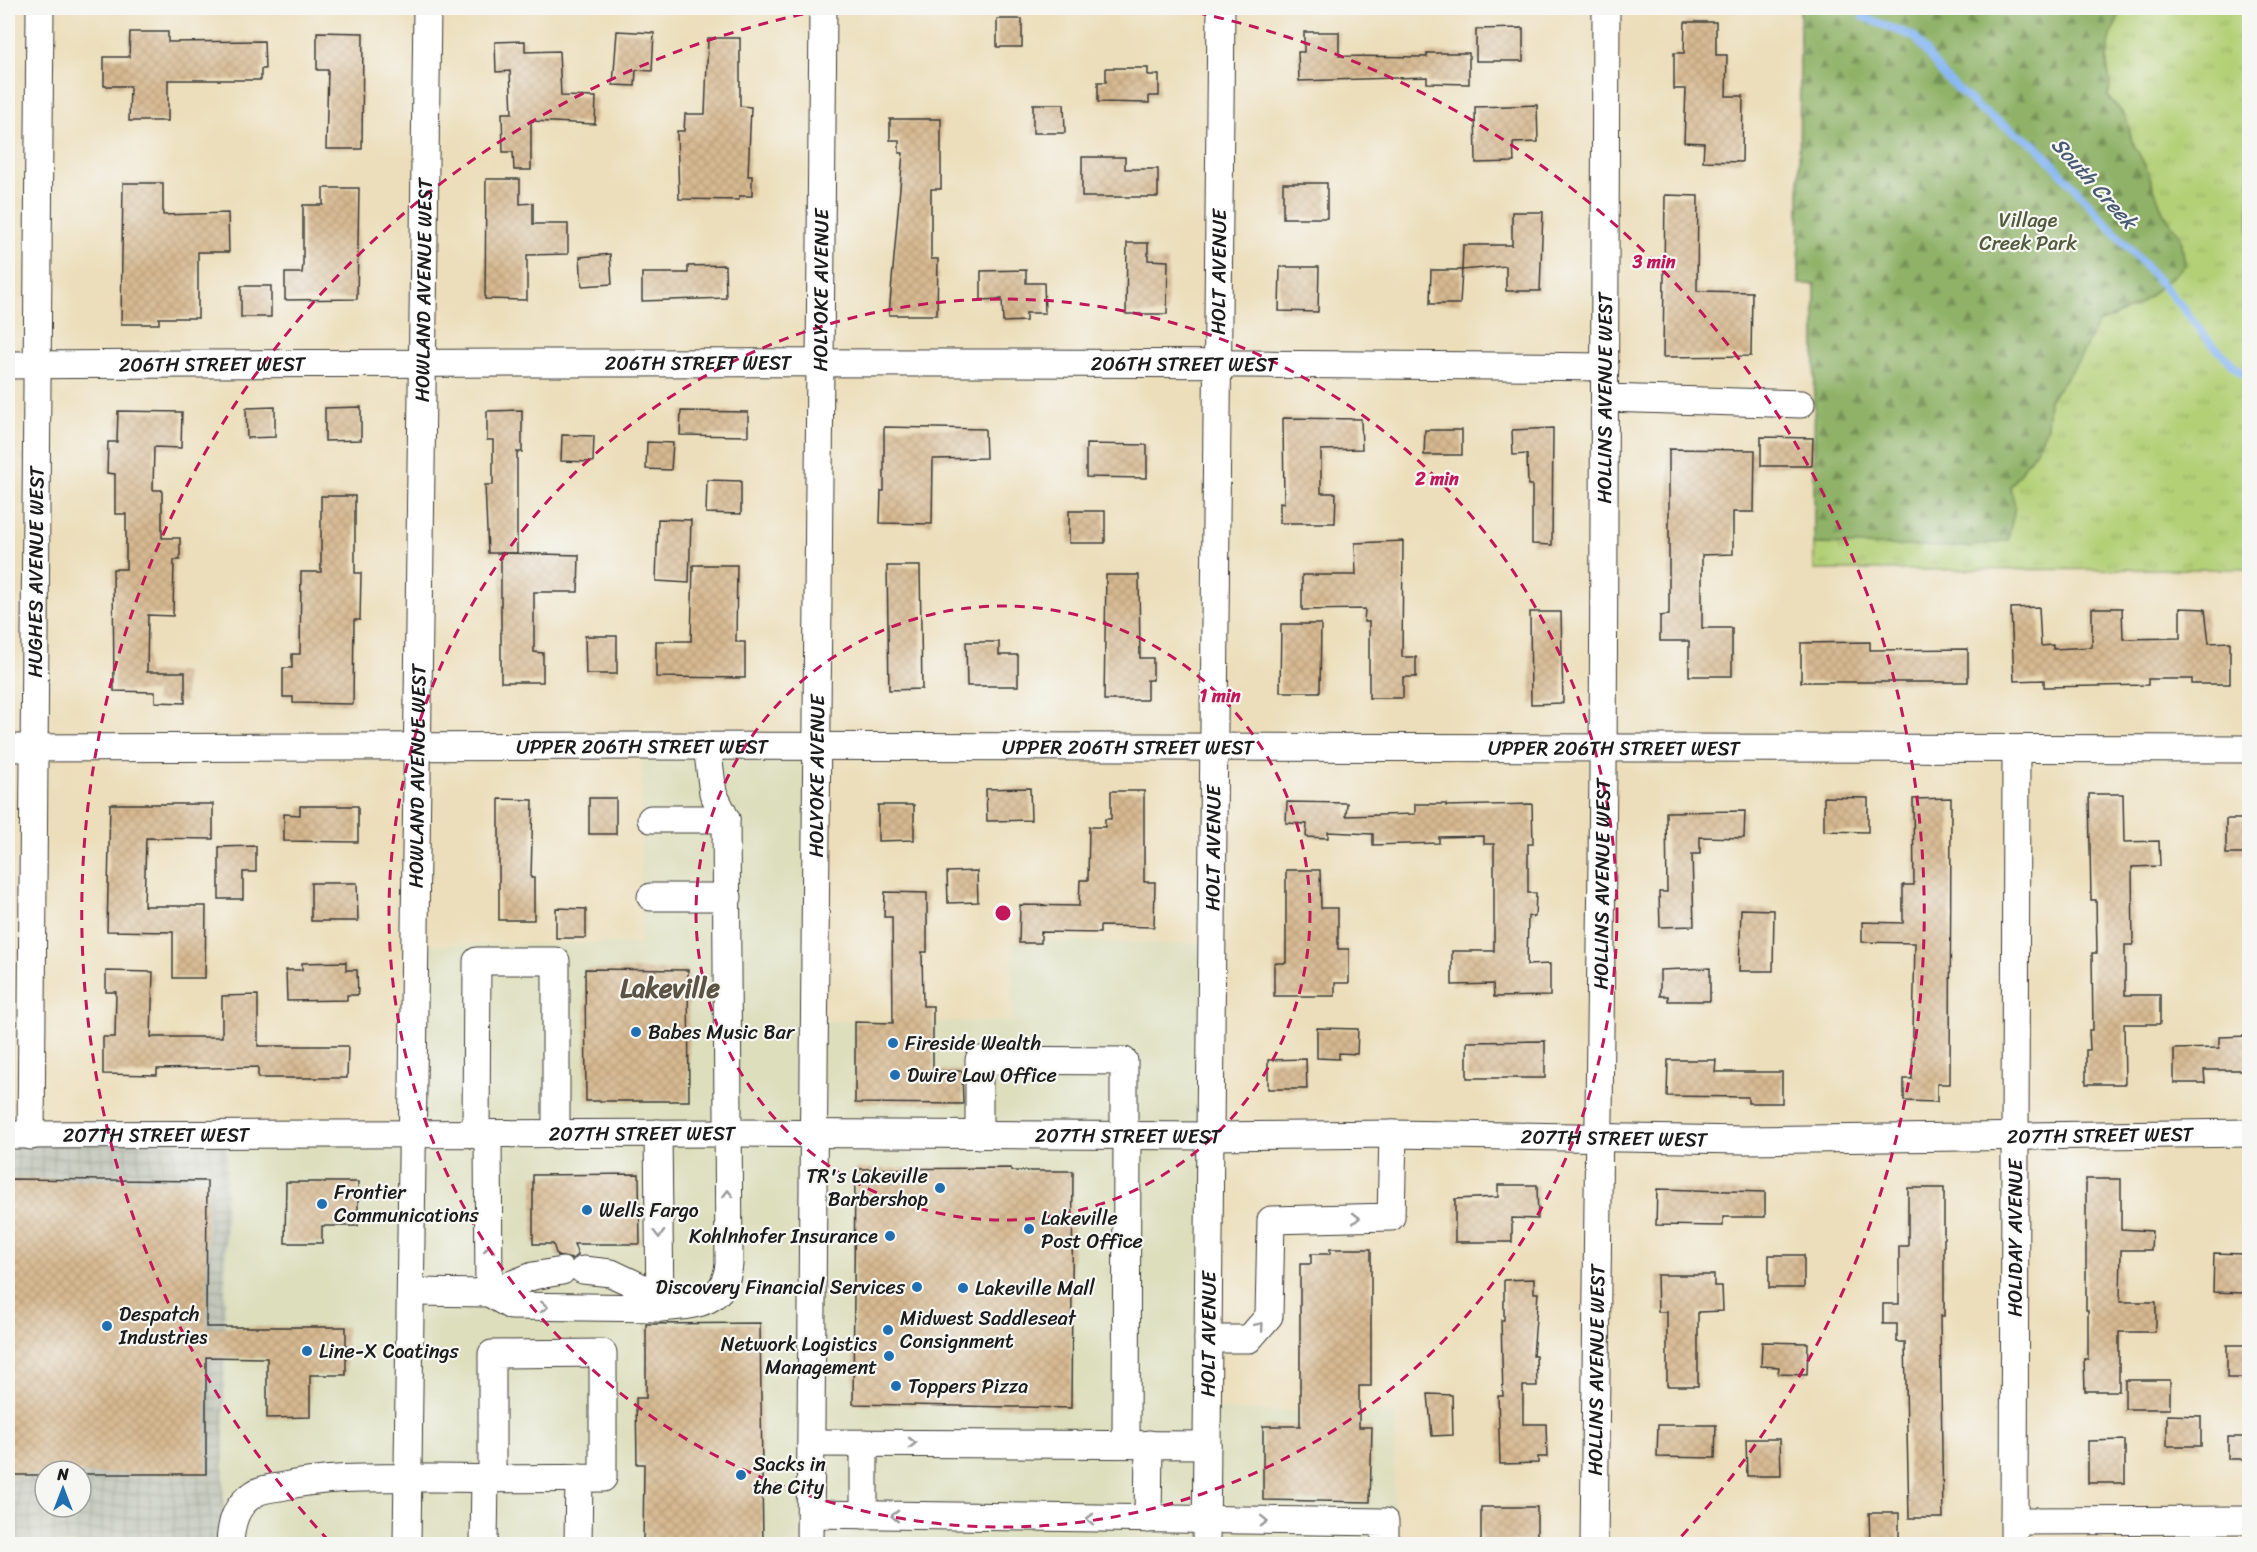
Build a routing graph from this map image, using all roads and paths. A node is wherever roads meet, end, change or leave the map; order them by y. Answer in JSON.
{"nodes":[{"id":1,"x":40,"y":8,"type":"edge"},
{"id":2,"x":427,"y":8,"type":"edge"},
{"id":3,"x":823,"y":8,"type":"edge"},
{"id":4,"x":1221,"y":8,"type":"edge"},
{"id":5,"x":1606,"y":8,"type":"edge"},
{"id":6,"x":422,"y":362,"type":"junction"},
{"id":7,"x":1219,"y":363,"type":"junction"},
{"id":8,"x":821,"y":364,"type":"junction"},
{"id":9,"x":8,"y":365,"type":"edge"},
{"id":10,"x":36,"y":365,"type":"junction"},
{"id":11,"x":1605,"y":367,"type":"junction"},
{"id":12,"x":1605,"y":398,"type":"junction"},
{"id":13,"x":1800,"y":404,"type":"dead end"},
{"id":14,"x":707,"y":746,"type":"junction"},
{"id":15,"x":418,"y":747,"type":"junction"},
{"id":16,"x":818,"y":747,"type":"junction"},
{"id":17,"x":1603,"y":747,"type":"junction"},
{"id":18,"x":20,"y":748,"type":"edge"},
{"id":19,"x":1215,"y":748,"type":"junction"},
{"id":20,"x":2250,"y":749,"type":"edge"},
{"id":21,"x":2016,"y":751,"type":"junction"},
{"id":22,"x":651,"y":819,"type":"dead end"},
{"id":23,"x":726,"y":819,"type":"junction"},
{"id":24,"x":651,"y":897,"type":"dead end"},
{"id":25,"x":728,"y":897,"type":"junction"},
{"id":26,"x":727,"y":1132,"type":"junction"},
{"id":27,"x":658,"y":1133,"type":"junction"},
{"id":28,"x":814,"y":1133,"type":"junction"},
{"id":29,"x":2250,"y":1133,"type":"edge"},
{"id":30,"x":1393,"y":1134,"type":"junction"},
{"id":31,"x":2016,"y":1134,"type":"junction"},
{"id":32,"x":19,"y":1135,"type":"edge"},
{"id":33,"x":412,"y":1135,"type":"junction"},
{"id":34,"x":482,"y":1135,"type":"junction"},
{"id":35,"x":556,"y":1135,"type":"junction"},
{"id":36,"x":979,"y":1135,"type":"junction"},
{"id":37,"x":1126,"y":1135,"type":"junction"},
{"id":38,"x":1210,"y":1136,"type":"junction"},
{"id":39,"x":1600,"y":1137,"type":"junction"},
{"id":40,"x":412,"y":1292,"type":"junction"},
{"id":41,"x":489,"y":1293,"type":"junction"},
{"id":42,"x":660,"y":1302,"type":"junction"},
{"id":43,"x":1208,"y":1339,"type":"junction"},
{"id":44,"x":812,"y":1443,"type":"junction"},
{"id":45,"x":864,"y":1443,"type":"junction"},
{"id":46,"x":1138,"y":1444,"type":"junction"},
{"id":47,"x":1207,"y":1445,"type":"junction"},
{"id":48,"x":408,"y":1478,"type":"junction"},
{"id":49,"x":579,"y":1478,"type":"junction"},
{"id":50,"x":489,"y":1479,"type":"junction"},
{"id":51,"x":811,"y":1514,"type":"junction"},
{"id":52,"x":864,"y":1515,"type":"junction"},
{"id":53,"x":1148,"y":1520,"type":"junction"},
{"id":54,"x":2250,"y":1520,"type":"edge"},
{"id":55,"x":1206,"y":1532,"type":"edge"},
{"id":56,"x":2014,"y":1533,"type":"edge"},
{"id":57,"x":230,"y":1545,"type":"edge"},
{"id":58,"x":407,"y":1545,"type":"edge"},
{"id":59,"x":484,"y":1545,"type":"edge"},
{"id":60,"x":578,"y":1545,"type":"edge"},
{"id":61,"x":810,"y":1545,"type":"edge"},
{"id":62,"x":1385,"y":1545,"type":"edge"},
{"id":63,"x":1594,"y":1545,"type":"edge"}],
"edges":[{"from":1,"to":10,"type":"street","name":"HUGHES AVENUE WEST"},
{"from":2,"to":6,"type":"street","name":"HOWLAND AVENUE WEST"},
{"from":3,"to":8,"type":"street","name":"HOLYOKE AVENUE"},
{"from":4,"to":7,"type":"street","name":"HOLT AVENUE"},
{"from":5,"to":11,"type":"street","name":"HOLLINS AVENUE WEST"},
{"from":6,"to":8,"type":"street","name":"206TH STREET WEST"},
{"from":6,"to":10,"type":"street","name":"206TH STREET WEST"},
{"from":6,"to":15,"type":"street","name":"HOWLAND AVENUE WEST"},
{"from":7,"to":8,"type":"street","name":"206TH STREET WEST"},
{"from":7,"to":11,"type":"street","name":"206TH STREET WEST"},
{"from":7,"to":19,"type":"street","name":"HOLT AVENUE"},
{"from":8,"to":16,"type":"street","name":"HOLYOKE AVENUE"},
{"from":9,"to":10,"type":"street","name":"206TH STREET WEST"},
{"from":10,"to":18,"type":"street","name":"HUGHES AVENUE WEST"},
{"from":11,"to":12,"type":"street","name":"HOLLINS AVENUE WEST"},
{"from":12,"to":13,"type":"street"},
{"from":12,"to":17,"type":"street","name":"HOLLINS AVENUE WEST"},
{"from":14,"to":15,"type":"street","name":"UPPER 206TH STREET WEST"},
{"from":14,"to":16,"type":"street","name":"UPPER 206TH STREET WEST"},
{"from":14,"to":23,"type":"street"},
{"from":15,"to":18,"type":"street","name":"UPPER 206TH STREET WEST"},
{"from":15,"to":33,"type":"street","name":"HOWLAND AVENUE WEST"},
{"from":16,"to":19,"type":"street","name":"UPPER 206TH STREET WEST"},
{"from":16,"to":28,"type":"street","name":"HOLYOKE AVENUE"},
{"from":17,"to":19,"type":"street","name":"UPPER 206TH STREET WEST"},
{"from":17,"to":21,"type":"street","name":"UPPER 206TH STREET WEST"},
{"from":17,"to":39,"type":"street","name":"HOLLINS AVENUE WEST"},
{"from":18,"to":32,"type":"street","name":"HUGHES AVENUE WEST"},
{"from":19,"to":38,"type":"street","name":"HOLT AVENUE"},
{"from":20,"to":21,"type":"street","name":"UPPER 206TH STREET WEST"},
{"from":21,"to":31,"type":"street","name":"HOLIDAY AVENUE"},
{"from":22,"to":23,"type":"street"},
{"from":23,"to":25,"type":"street"},
{"from":24,"to":25,"type":"street"},
{"from":25,"to":26,"type":"street"},
{"from":26,"to":27,"type":"street","name":"207TH STREET WEST"},
{"from":26,"to":28,"type":"street","name":"207TH STREET WEST"},
{"from":42,"to":26,"type":"street","one_way":true},
{"from":27,"to":35,"type":"street","name":"207TH STREET WEST"},
{"from":27,"to":42,"type":"street","one_way":true},
{"from":28,"to":36,"type":"street","name":"207TH STREET WEST"},
{"from":28,"to":44,"type":"street","name":"HOLYOKE AVENUE"},
{"from":29,"to":31,"type":"street","name":"207TH STREET WEST"},
{"from":30,"to":38,"type":"street","name":"207TH STREET WEST"},
{"from":30,"to":39,"type":"street","name":"207TH STREET WEST"},
{"from":43,"to":30,"type":"street","one_way":true},
{"from":31,"to":39,"type":"street","name":"207TH STREET WEST"},
{"from":31,"to":56,"type":"street","name":"HOLIDAY AVENUE"},
{"from":32,"to":33,"type":"street","name":"207TH STREET WEST"},
{"from":33,"to":34,"type":"street","name":"207TH STREET WEST"},
{"from":33,"to":40,"type":"street","name":"HOWLAND AVENUE WEST"},
{"from":34,"to":35,"type":"street","name":"207TH STREET WEST"},
{"from":34,"to":35,"type":"street"},
{"from":41,"to":34,"type":"street","one_way":true},
{"from":36,"to":37,"type":"street","name":"207TH STREET WEST"},
{"from":36,"to":37,"type":"street"},
{"from":37,"to":38,"type":"street","name":"207TH STREET WEST"},
{"from":37,"to":46,"type":"street"},
{"from":38,"to":43,"type":"street","name":"HOLT AVENUE"},
{"from":39,"to":63,"type":"street","name":"HOLLINS AVENUE WEST"},
{"from":40,"to":41,"type":"street"},
{"from":40,"to":48,"type":"street","name":"HOWLAND AVENUE WEST"},
{"from":41,"to":42,"type":"street","one_way":true},
{"from":41,"to":42,"type":"street"},
{"from":43,"to":47,"type":"street","name":"HOLT AVENUE"},
{"from":44,"to":45,"type":"street"},
{"from":44,"to":51,"type":"street","name":"HOLYOKE AVENUE"},
{"from":45,"to":46,"type":"street","one_way":true},
{"from":45,"to":52,"type":"street"},
{"from":46,"to":47,"type":"street"},
{"from":46,"to":53,"type":"street"},
{"from":47,"to":55,"type":"street","name":"HOLT AVENUE"},
{"from":48,"to":50,"type":"street"},
{"from":48,"to":57,"type":"street"},
{"from":48,"to":58,"type":"street","name":"HOWLAND AVENUE WEST"},
{"from":49,"to":50,"type":"street"},
{"from":49,"to":50,"type":"street"},
{"from":49,"to":60,"type":"street"},
{"from":50,"to":59,"type":"street"},
{"from":51,"to":52,"type":"street"},
{"from":51,"to":61,"type":"street","name":"HOLYOKE AVENUE"},
{"from":53,"to":52,"type":"street","one_way":true},
{"from":53,"to":55,"type":"street"},
{"from":54,"to":56,"type":"street"},
{"from":55,"to":62,"type":"street","one_way":true}]}
